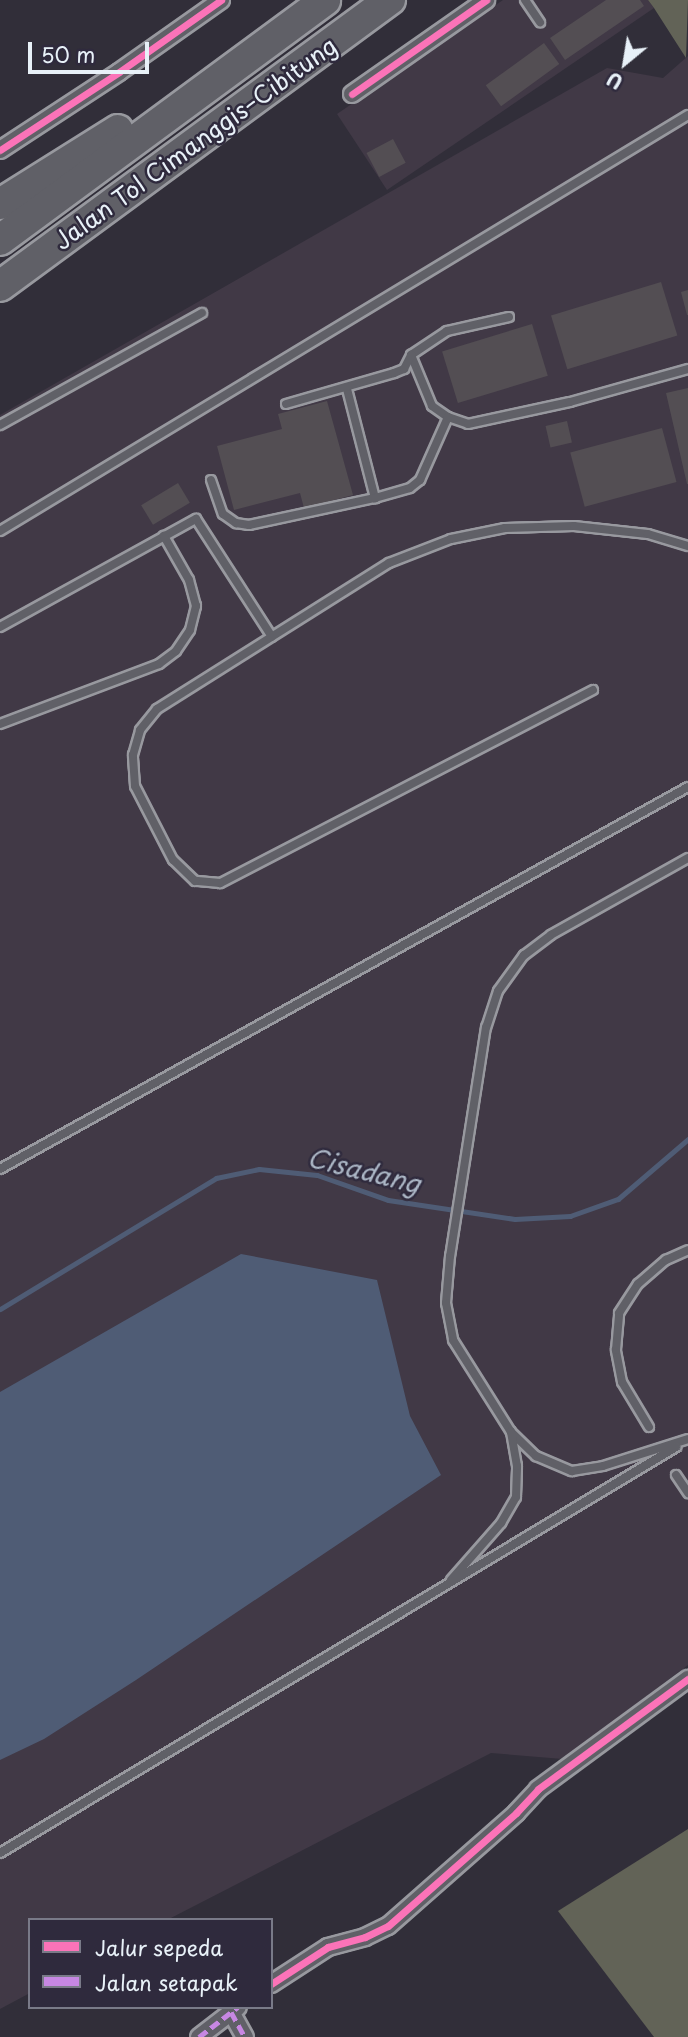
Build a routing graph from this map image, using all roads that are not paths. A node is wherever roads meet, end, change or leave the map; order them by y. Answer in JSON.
{"nodes":[{"id":1,"x":221,"y":0,"type":"edge"},
{"id":2,"x":390,"y":0,"type":"edge"},
{"id":3,"x":485,"y":0,"type":"edge"},
{"id":4,"x":525,"y":0,"type":"edge"},
{"id":5,"x":321,"y":3,"type":"edge"},
{"id":6,"x":540,"y":22,"type":"dead end"},
{"id":7,"x":352,"y":94,"type":"dead end"},
{"id":8,"x":688,"y":115,"type":"edge"},
{"id":9,"x":0,"y":150,"type":"edge"},
{"id":10,"x":0,"y":204,"type":"edge"},
{"id":11,"x":0,"y":240,"type":"edge"},
{"id":12,"x":0,"y":286,"type":"edge"},
{"id":13,"x":202,"y":313,"type":"dead end"},
{"id":14,"x":509,"y":317,"type":"dead end"},
{"id":15,"x":411,"y":355,"type":"junction"},
{"id":16,"x":688,"y":369,"type":"edge"},
{"id":17,"x":347,"y":389,"type":"junction"},
{"id":18,"x":286,"y":404,"type":"dead end"},
{"id":19,"x":448,"y":417,"type":"junction"},
{"id":20,"x":0,"y":425,"type":"edge"},
{"id":21,"x":211,"y":480,"type":"dead end"},
{"id":22,"x":375,"y":498,"type":"junction"},
{"id":23,"x":0,"y":531,"type":"edge"},
{"id":24,"x":164,"y":536,"type":"junction"},
{"id":25,"x":688,"y":546,"type":"edge"},
{"id":26,"x":0,"y":627,"type":"edge"},
{"id":27,"x":272,"y":638,"type":"junction"},
{"id":28,"x":593,"y":690,"type":"dead end"},
{"id":29,"x":0,"y":724,"type":"edge"},
{"id":30,"x":688,"y":787,"type":"edge"},
{"id":31,"x":688,"y":858,"type":"edge"},
{"id":32,"x":0,"y":1169,"type":"edge"},
{"id":33,"x":688,"y":1250,"type":"edge"},
{"id":34,"x":649,"y":1427,"type":"dead end"},
{"id":35,"x":511,"y":1432,"type":"junction"},
{"id":36,"x":688,"y":1440,"type":"edge"},
{"id":37,"x":676,"y":1475,"type":"dead end"},
{"id":38,"x":688,"y":1493,"type":"edge"},
{"id":39,"x":444,"y":1587,"type":"junction"},
{"id":40,"x":688,"y":1679,"type":"edge"},
{"id":41,"x":0,"y":1853,"type":"edge"},
{"id":42,"x":273,"y":1983,"type":"edge"},
{"id":43,"x":235,"y":2010,"type":"edge"},
{"id":44,"x":199,"y":2037,"type":"edge"},
{"id":45,"x":245,"y":2037,"type":"edge"}],
"edges":[{"from":1,"to":9,"type":"street"},
{"from":2,"to":12,"type":"highway","name":"Jalan Tol Cimanggis–Cibitung"},
{"from":3,"to":7,"type":"street"},
{"from":4,"to":6,"type":"lane"},
{"from":5,"to":10,"type":"highway"},
{"from":5,"to":11,"type":"highway","name":"Jalan Tol Cimanggis–Cibitung"},
{"from":8,"to":23,"type":"lane"},
{"from":13,"to":20,"type":"lane"},
{"from":14,"to":15,"type":"lane"},
{"from":15,"to":17,"type":"lane"},
{"from":15,"to":19,"type":"lane"},
{"from":16,"to":19,"type":"lane"},
{"from":17,"to":18,"type":"lane"},
{"from":17,"to":22,"type":"lane"},
{"from":19,"to":22,"type":"lane"},
{"from":21,"to":22,"type":"lane"},
{"from":24,"to":26,"type":"lane"},
{"from":24,"to":27,"type":"lane"},
{"from":24,"to":29,"type":"lane"},
{"from":25,"to":27,"type":"lane"},
{"from":27,"to":28,"type":"lane"},
{"from":30,"to":32,"type":"lane"},
{"from":31,"to":35,"type":"lane"},
{"from":33,"to":34,"type":"lane"},
{"from":35,"to":36,"type":"lane"},
{"from":35,"to":39,"type":"lane"},
{"from":36,"to":39,"type":"lane"},
{"from":37,"to":38,"type":"lane"},
{"from":39,"to":41,"type":"lane"},
{"from":40,"to":42,"type":"street"},
{"from":43,"to":44,"type":"street"},
{"from":43,"to":45,"type":"street"}]}
